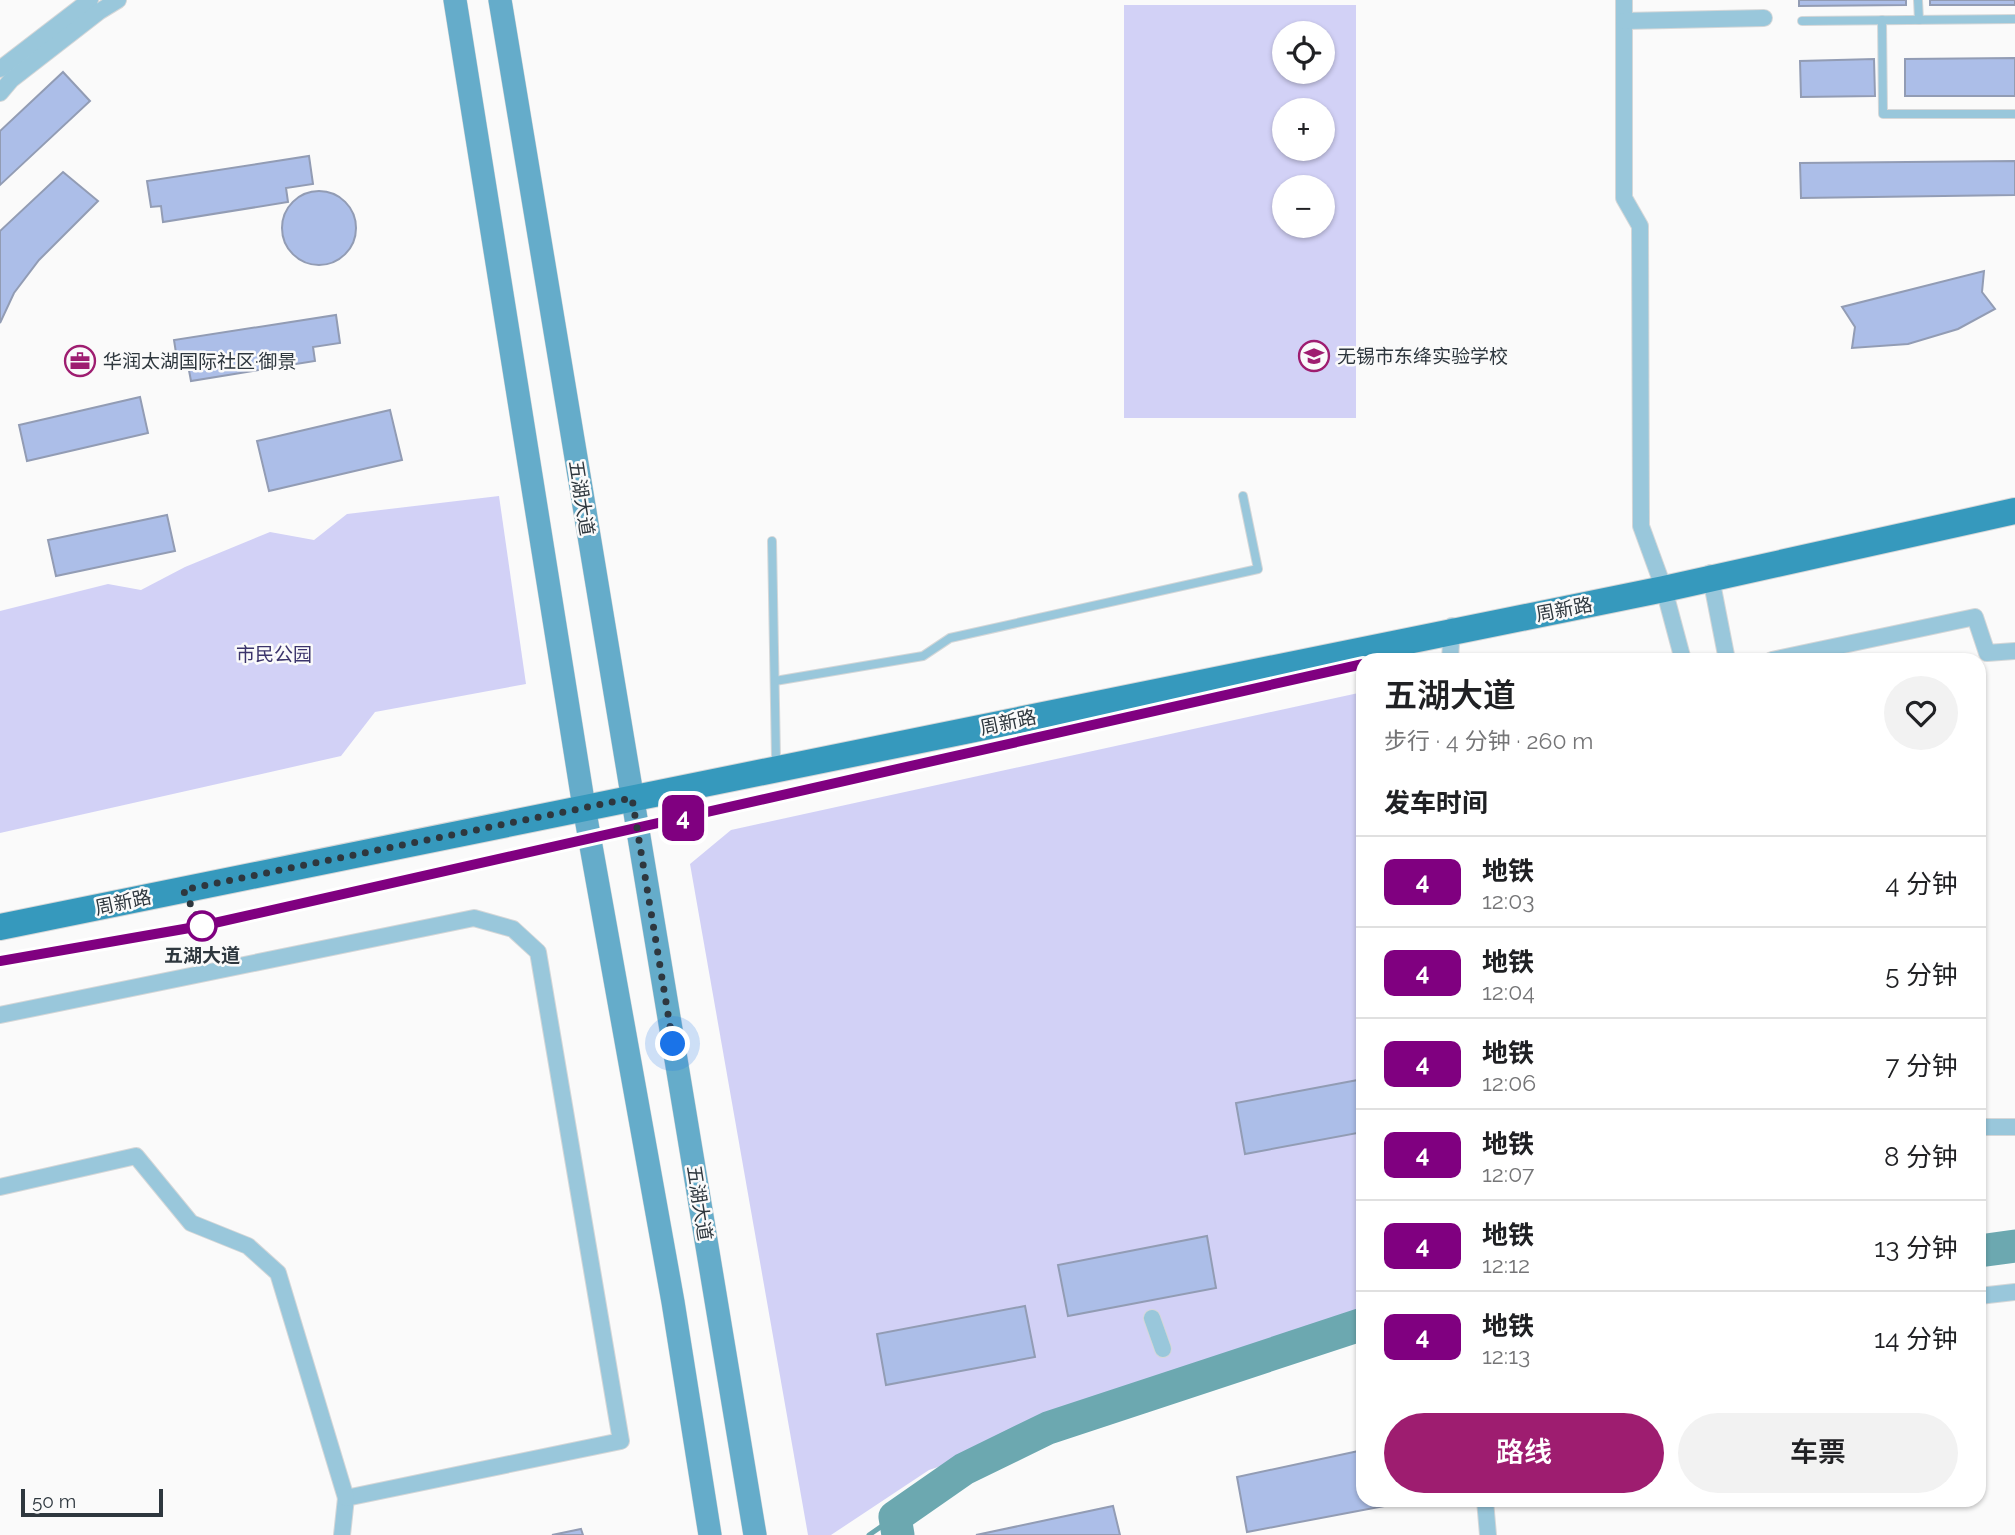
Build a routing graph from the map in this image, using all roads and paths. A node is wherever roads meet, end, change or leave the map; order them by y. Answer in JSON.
{"nodes":[{"id":1,"x":90,"y":0,"type":"edge"},
{"id":2,"x":118,"y":0,"type":"edge"},
{"id":3,"x":455,"y":0,"type":"edge"},
{"id":4,"x":500,"y":0,"type":"edge"},
{"id":5,"x":1624,"y":0,"type":"edge"},
{"id":6,"x":1919,"y":0,"type":"edge"},
{"id":7,"x":1764,"y":18,"type":"dead end"},
{"id":8,"x":2015,"y":19,"type":"edge"},
{"id":9,"x":1882,"y":20,"type":"junction"},
{"id":10,"x":1919,"y":20,"type":"junction"},
{"id":11,"x":1624,"y":21,"type":"junction"},
{"id":12,"x":1802,"y":21,"type":"dead end"},
{"id":13,"x":0,"y":69,"type":"edge"},
{"id":14,"x":0,"y":93,"type":"edge"},
{"id":15,"x":2015,"y":114,"type":"edge"},
{"id":16,"x":1243,"y":496,"type":"dead end"},
{"id":17,"x":2015,"y":500,"type":"edge"},
{"id":18,"x":2015,"y":511,"type":"edge"},
{"id":19,"x":772,"y":541,"type":"dead end"},
{"id":20,"x":1710,"y":573,"type":"junction"},
{"id":21,"x":1662,"y":583,"type":"junction"},
{"id":22,"x":1452,"y":626,"type":"junction"},
{"id":23,"x":2015,"y":651,"type":"edge"},
{"id":24,"x":1450,"y":653,"type":"edge"},
{"id":25,"x":1681,"y":653,"type":"edge"},
{"id":26,"x":1726,"y":653,"type":"edge"},
{"id":27,"x":1805,"y":653,"type":"edge"},
{"id":28,"x":775,"y":681,"type":"junction"},
{"id":29,"x":776,"y":759,"type":"junction"},
{"id":30,"x":631,"y":793,"type":"junction"},
{"id":31,"x":583,"y":802,"type":"junction"},
{"id":32,"x":0,"y":915,"type":"edge"},
{"id":33,"x":0,"y":927,"type":"edge"},
{"id":34,"x":0,"y":1015,"type":"edge"},
{"id":35,"x":1986,"y":1127,"type":"edge"},
{"id":36,"x":2015,"y":1127,"type":"edge"},
{"id":37,"x":0,"y":1187,"type":"edge"},
{"id":38,"x":2015,"y":1292,"type":"edge"},
{"id":39,"x":1986,"y":1295,"type":"edge"},
{"id":40,"x":1152,"y":1318,"type":"dead end"},
{"id":41,"x":1163,"y":1349,"type":"dead end"},
{"id":42,"x":346,"y":1498,"type":"junction"},
{"id":43,"x":1486,"y":1507,"type":"edge"},
{"id":44,"x":342,"y":1535,"type":"edge"},
{"id":45,"x":710,"y":1535,"type":"edge"},
{"id":46,"x":755,"y":1535,"type":"edge"},
{"id":47,"x":1488,"y":1535,"type":"edge"}],
"edges":[{"from":1,"to":13,"type":"street"},
{"from":2,"to":14,"type":"street"},
{"from":3,"to":31,"type":"main road"},
{"from":4,"to":30,"type":"main road","name":"五湖大道"},
{"from":5,"to":11,"type":"street"},
{"from":6,"to":10,"type":"lane"},
{"from":7,"to":11,"type":"street"},
{"from":8,"to":10,"type":"lane"},
{"from":9,"to":10,"type":"lane"},
{"from":9,"to":12,"type":"lane"},
{"from":9,"to":15,"type":"lane"},
{"from":11,"to":21,"type":"street"},
{"from":16,"to":28,"type":"lane"},
{"from":17,"to":20,"type":"main road","name":"周新路"},
{"from":18,"to":20,"type":"main road","name":"周新路"},
{"from":19,"to":28,"type":"lane"},
{"from":20,"to":21,"type":"main road","name":"周新路"},
{"from":20,"to":26,"type":"street"},
{"from":21,"to":22,"type":"main road","name":"周新路"},
{"from":21,"to":25,"type":"street"},
{"from":22,"to":24,"type":"street"},
{"from":22,"to":29,"type":"main road","name":"周新路"},
{"from":22,"to":30,"type":"main road","name":"周新路"},
{"from":23,"to":27,"type":"street"},
{"from":28,"to":29,"type":"lane"},
{"from":29,"to":30,"type":"main road","name":"周新路"},
{"from":30,"to":31,"type":"main road","name":"周新路"},
{"from":30,"to":46,"type":"main road","name":"五湖大道"},
{"from":31,"to":32,"type":"main road","name":"周新路"},
{"from":31,"to":33,"type":"main road","name":"周新路"},
{"from":31,"to":45,"type":"main road"},
{"from":34,"to":42,"type":"street"},
{"from":35,"to":36,"type":"street"},
{"from":37,"to":42,"type":"street"},
{"from":38,"to":39,"type":"street"},
{"from":40,"to":41,"type":"street"},
{"from":42,"to":44,"type":"street"},
{"from":43,"to":47,"type":"street"}]}
